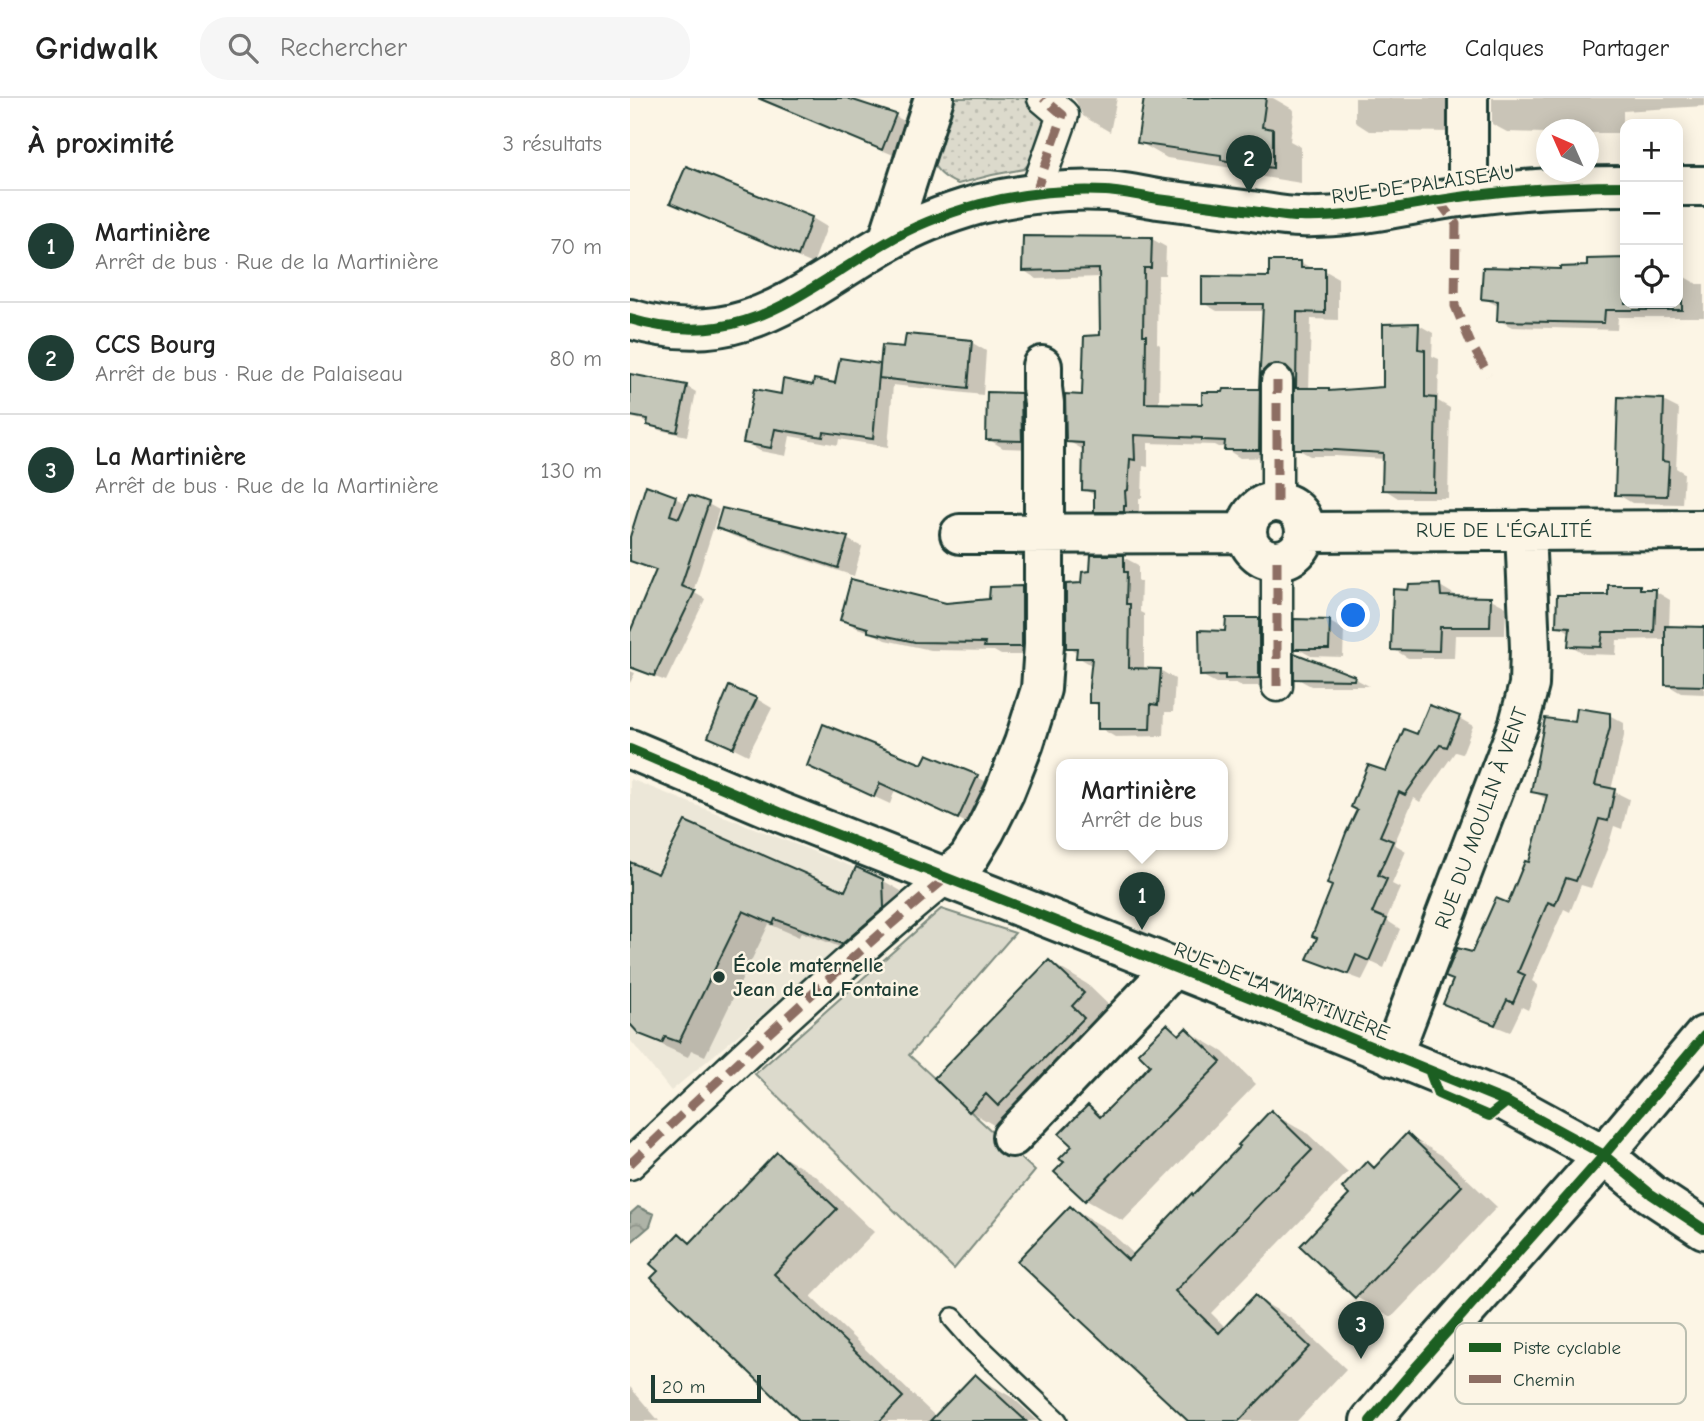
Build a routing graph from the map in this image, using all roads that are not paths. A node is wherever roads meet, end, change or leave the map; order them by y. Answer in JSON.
{"nodes":[{"id":1,"x":933,"y":98,"type":"edge"},
{"id":2,"x":1043,"y":98,"type":"edge"},
{"id":3,"x":1468,"y":98,"type":"edge"},
{"id":4,"x":1620,"y":186,"type":"edge"},
{"id":5,"x":1683,"y":186,"type":"edge"},
{"id":6,"x":1704,"y":186,"type":"edge"},
{"id":7,"x":1035,"y":194,"type":"junction"},
{"id":8,"x":1468,"y":196,"type":"junction"},
{"id":9,"x":888,"y":241,"type":"junction"},
{"id":10,"x":630,"y":320,"type":"edge"},
{"id":11,"x":1042,"y":366,"type":"dead end"},
{"id":12,"x":1277,"y":380,"type":"dead end"},
{"id":13,"x":1277,"y":502,"type":"junction"},
{"id":14,"x":1525,"y":530,"type":"junction"},
{"id":15,"x":1704,"y":530,"type":"edge"},
{"id":16,"x":1305,"y":532,"type":"junction"},
{"id":17,"x":1045,"y":533,"type":"junction"},
{"id":18,"x":1247,"y":533,"type":"junction"},
{"id":19,"x":960,"y":534,"type":"dead end"},
{"id":20,"x":1277,"y":561,"type":"junction"},
{"id":21,"x":1277,"y":686,"type":"dead end"},
{"id":22,"x":630,"y":749,"type":"edge"},
{"id":23,"x":946,"y":878,"type":"junction"},
{"id":24,"x":1174,"y":968,"type":"junction"},
{"id":25,"x":1704,"y":1037,"type":"edge"},
{"id":26,"x":1392,"y":1056,"type":"junction"},
{"id":27,"x":1012,"y":1137,"type":"dead end"},
{"id":28,"x":1604,"y":1155,"type":"junction"},
{"id":29,"x":630,"y":1164,"type":"edge"},
{"id":30,"x":1704,"y":1229,"type":"edge"},
{"id":31,"x":953,"y":1318,"type":"dead end"},
{"id":32,"x":1057,"y":1421,"type":"edge"},
{"id":33,"x":1370,"y":1421,"type":"edge"}],
"edges":[{"from":1,"to":9,"type":"street"},
{"from":2,"to":7,"type":"street"},
{"from":3,"to":8,"type":"street"},
{"from":4,"to":8,"type":"street","name":"RUE DE PALAISEAU"},
{"from":5,"to":6,"type":"street"},
{"from":7,"to":8,"type":"street","name":"RUE DE PALAISEAU"},
{"from":7,"to":9,"type":"street","name":"RUE DE PALAISEAU"},
{"from":9,"to":10,"type":"street","name":"RUE DE PALAISEAU"},
{"from":11,"to":17,"type":"street"},
{"from":12,"to":13,"type":"street"},
{"from":13,"to":16,"type":"street"},
{"from":13,"to":18,"type":"street"},
{"from":14,"to":15,"type":"street","name":"RUE DE L'ÉGALITÉ"},
{"from":14,"to":16,"type":"street","name":"RUE DE L'ÉGALITÉ"},
{"from":14,"to":26,"type":"street","name":"RUE DU MOULIN À VENT"},
{"from":16,"to":20,"type":"street"},
{"from":17,"to":18,"type":"street"},
{"from":17,"to":19,"type":"street"},
{"from":17,"to":23,"type":"street"},
{"from":18,"to":20,"type":"street"},
{"from":20,"to":21,"type":"street"},
{"from":22,"to":23,"type":"street","name":"RUE DE LA MARTINIÈRE"},
{"from":23,"to":24,"type":"street","name":"RUE DE LA MARTINIÈRE"},
{"from":23,"to":29,"type":"street"},
{"from":24,"to":26,"type":"street","name":"RUE DE LA MARTINIÈRE"},
{"from":24,"to":27,"type":"street"},
{"from":25,"to":28,"type":"street"},
{"from":26,"to":28,"type":"street","name":"RUE DE LA MARTINIÈRE"},
{"from":28,"to":30,"type":"street","name":"RUE DE LA MARTINIÈRE"},
{"from":28,"to":33,"type":"street"},
{"from":31,"to":32,"type":"lane"}]}
